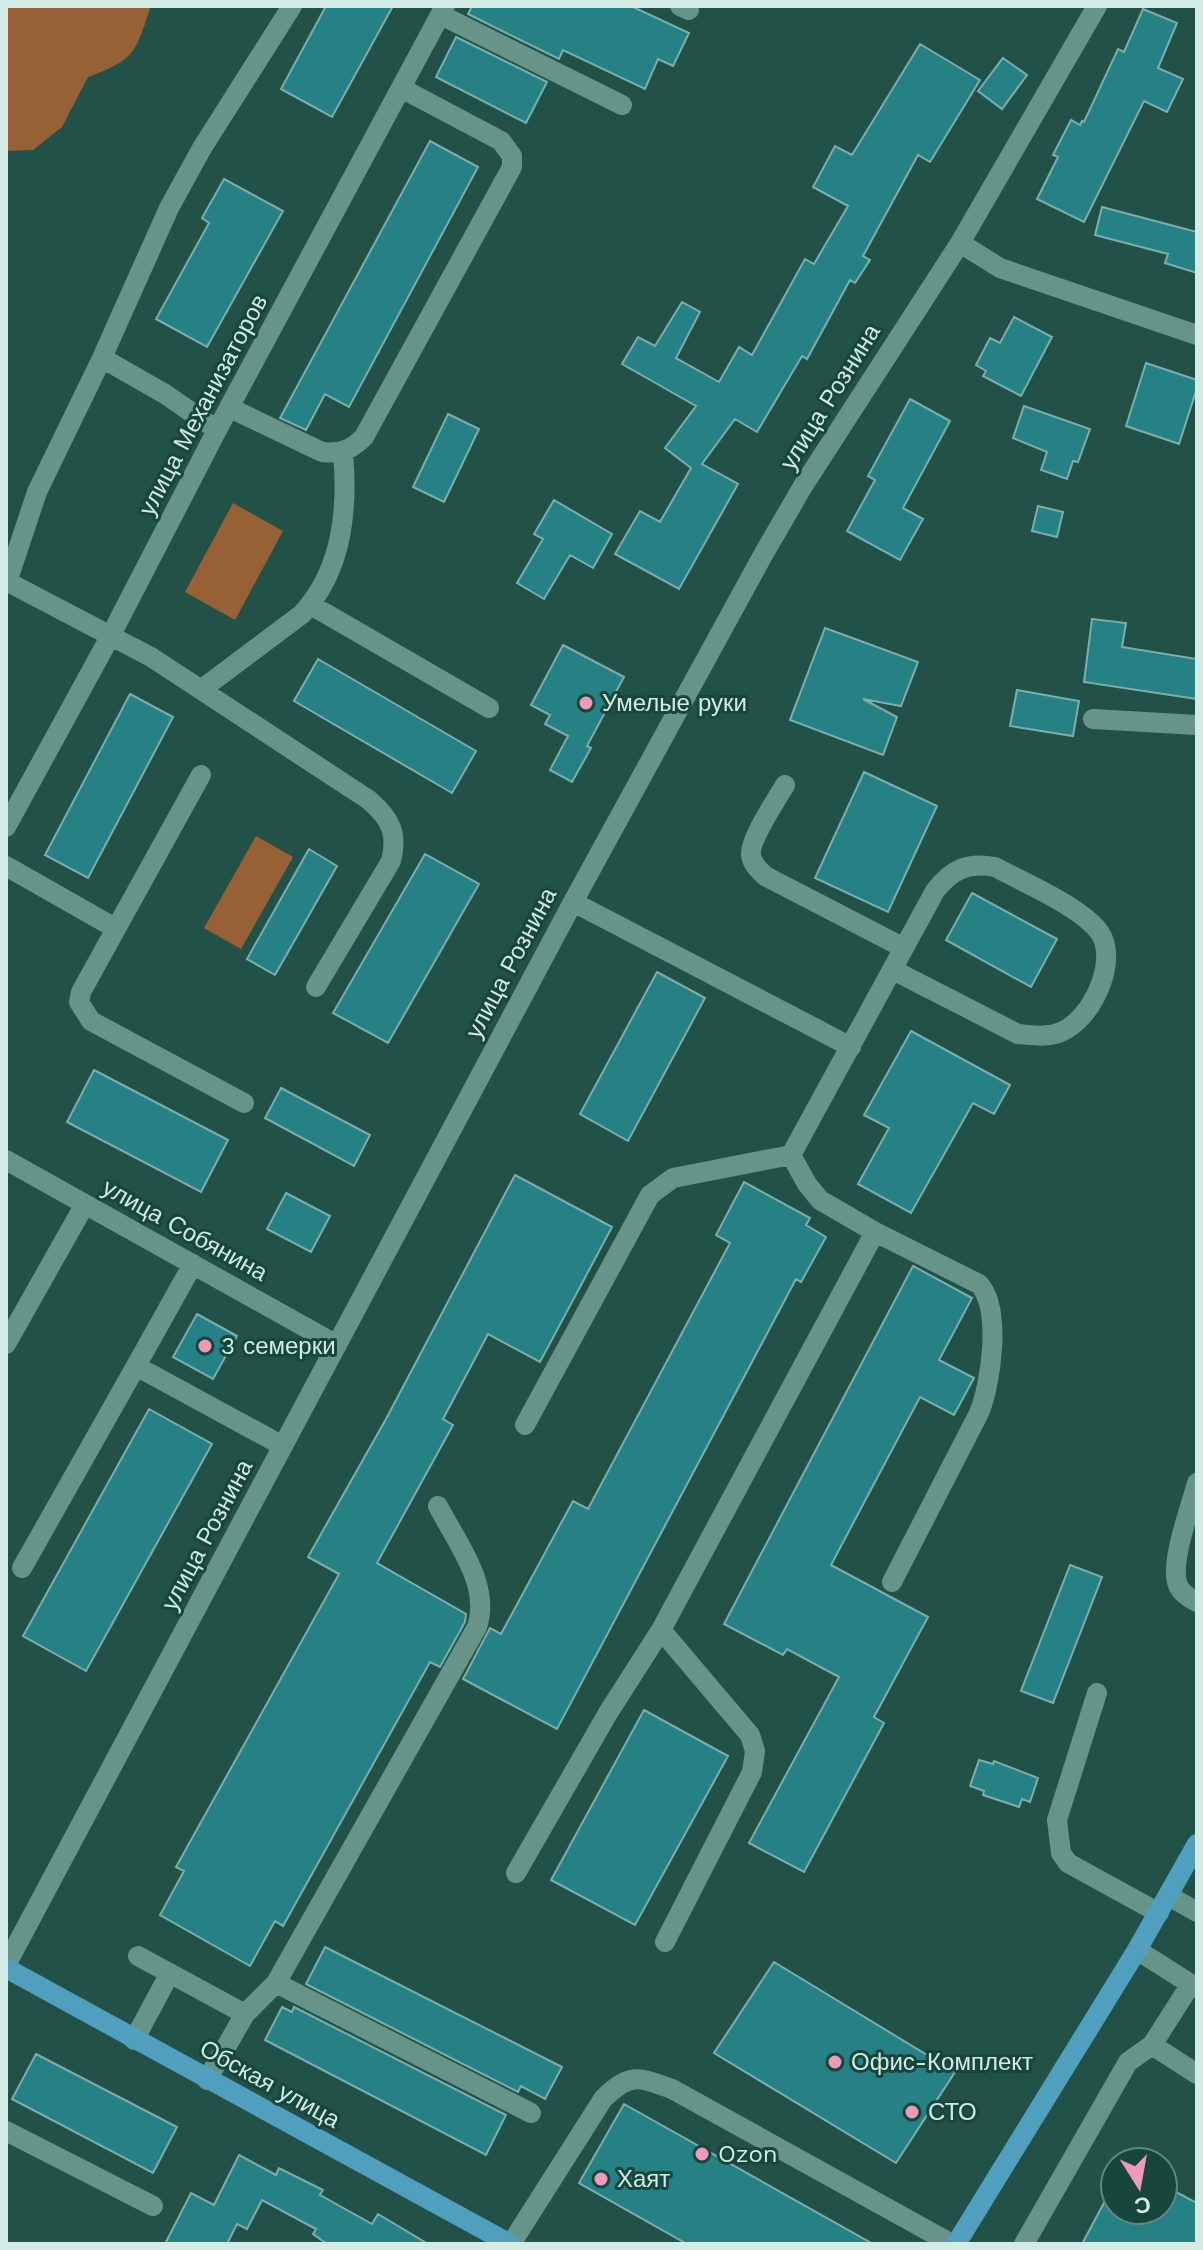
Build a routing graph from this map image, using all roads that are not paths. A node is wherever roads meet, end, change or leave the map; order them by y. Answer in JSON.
{"nodes":[{"id":1,"x":292,"y":6,"type":"edge"},
{"id":2,"x":1097,"y":6,"type":"edge"},
{"id":3,"x":443,"y":10,"type":"edge"},
{"id":4,"x":401,"y":88,"type":"junction"},
{"id":5,"x":622,"y":105,"type":"dead end"},
{"id":6,"x":960,"y":243,"type":"junction"},
{"id":7,"x":1197,"y":335,"type":"edge"},
{"id":8,"x":102,"y":358,"type":"junction"},
{"id":9,"x":230,"y":408,"type":"junction"},
{"id":10,"x":217,"y":430,"type":"junction"},
{"id":11,"x":343,"y":452,"type":"junction"},
{"id":12,"x":6,"y":581,"type":"edge"},
{"id":13,"x":311,"y":605,"type":"junction"},
{"id":14,"x":111,"y":635,"type":"junction"},
{"id":15,"x":202,"y":689,"type":"junction"},
{"id":16,"x":489,"y":708,"type":"dead end"},
{"id":17,"x":1093,"y":719,"type":"dead end"},
{"id":18,"x":1197,"y":725,"type":"edge"},
{"id":19,"x":201,"y":775,"type":"dead end"},
{"id":20,"x":785,"y":785,"type":"dead end"},
{"id":21,"x":6,"y":827,"type":"edge"},
{"id":22,"x":6,"y":866,"type":"edge"},
{"id":23,"x":573,"y":902,"type":"junction"},
{"id":24,"x":115,"y":928,"type":"junction"},
{"id":25,"x":904,"y":948,"type":"junction"},
{"id":26,"x":893,"y":970,"type":"junction"},
{"id":27,"x":316,"y":987,"type":"dead end"},
{"id":28,"x":851,"y":1047,"type":"junction"},
{"id":29,"x":244,"y":1103,"type":"dead end"},
{"id":30,"x":791,"y":1155,"type":"junction"},
{"id":31,"x":6,"y":1160,"type":"edge"},
{"id":32,"x":85,"y":1204,"type":"junction"},
{"id":33,"x":875,"y":1232,"type":"junction"},
{"id":34,"x":193,"y":1264,"type":"junction"},
{"id":35,"x":6,"y":1344,"type":"edge"},
{"id":36,"x":337,"y":1345,"type":"junction"},
{"id":37,"x":136,"y":1366,"type":"junction"},
{"id":38,"x":525,"y":1425,"type":"dead end"},
{"id":39,"x":283,"y":1446,"type":"junction"},
{"id":40,"x":1197,"y":1483,"type":"edge"},
{"id":41,"x":438,"y":1506,"type":"dead end"},
{"id":42,"x":22,"y":1568,"type":"dead end"},
{"id":43,"x":892,"y":1582,"type":"dead end"},
{"id":44,"x":1197,"y":1602,"type":"edge"},
{"id":45,"x":661,"y":1630,"type":"junction"},
{"id":46,"x":1097,"y":1693,"type":"dead end"},
{"id":47,"x":1197,"y":1844,"type":"edge"},
{"id":48,"x":516,"y":1873,"type":"dead end"},
{"id":49,"x":1164,"y":1904,"type":"junction"},
{"id":50,"x":1197,"y":1912,"type":"edge"},
{"id":51,"x":665,"y":1942,"type":"dead end"},
{"id":52,"x":1137,"y":1950,"type":"junction"},
{"id":53,"x":138,"y":1956,"type":"dead end"},
{"id":54,"x":6,"y":1966,"type":"edge"},
{"id":55,"x":170,"y":1973,"type":"junction"},
{"id":56,"x":276,"y":1983,"type":"junction"},
{"id":57,"x":1194,"y":1986,"type":"edge"},
{"id":58,"x":245,"y":2014,"type":"junction"},
{"id":59,"x":134,"y":2040,"type":"junction"},
{"id":60,"x":1152,"y":2045,"type":"junction"},
{"id":61,"x":1197,"y":2074,"type":"edge"},
{"id":62,"x":207,"y":2080,"type":"junction"},
{"id":63,"x":531,"y":2113,"type":"dead end"},
{"id":64,"x":6,"y":2131,"type":"edge"},
{"id":65,"x":153,"y":2206,"type":"dead end"},
{"id":66,"x":511,"y":2244,"type":"edge"},
{"id":67,"x":954,"y":2244,"type":"edge"},
{"id":68,"x":1024,"y":2244,"type":"edge"}],
"edges":[{"from":1,"to":8,"type":"street"},
{"from":2,"to":6,"type":"street","name":"улица Рознина"},
{"from":3,"to":4,"type":"street","name":"улица Механизаторов"},
{"from":3,"to":5,"type":"street"},
{"from":4,"to":9,"type":"street","name":"улица Механизаторов"},
{"from":4,"to":11,"type":"street"},
{"from":6,"to":7,"type":"street"},
{"from":6,"to":23,"type":"street","name":"улица Рознина"},
{"from":8,"to":10,"type":"street"},
{"from":8,"to":12,"type":"street"},
{"from":9,"to":10,"type":"street","name":"улица Механизаторов"},
{"from":9,"to":11,"type":"street"},
{"from":10,"to":14,"type":"street","name":"улица Механизаторов"},
{"from":11,"to":13,"type":"street"},
{"from":12,"to":14,"type":"street"},
{"from":13,"to":15,"type":"street"},
{"from":13,"to":16,"type":"street"},
{"from":14,"to":15,"type":"street"},
{"from":14,"to":21,"type":"street","name":"улица Механизаторов"},
{"from":15,"to":27,"type":"street"},
{"from":17,"to":18,"type":"street"},
{"from":19,"to":24,"type":"street"},
{"from":20,"to":25,"type":"street"},
{"from":22,"to":24,"type":"street"},
{"from":23,"to":28,"type":"street"},
{"from":23,"to":36,"type":"street","name":"улица Рознина"},
{"from":24,"to":29,"type":"street"},
{"from":25,"to":26,"type":"street"},
{"from":25,"to":26,"type":"street"},
{"from":26,"to":28,"type":"street"},
{"from":28,"to":30,"type":"street"},
{"from":30,"to":33,"type":"street"},
{"from":30,"to":38,"type":"street"},
{"from":31,"to":32,"type":"street","name":"улица Собянина"},
{"from":32,"to":34,"type":"street","name":"улица Собянина"},
{"from":32,"to":35,"type":"street"},
{"from":33,"to":43,"type":"street"},
{"from":33,"to":45,"type":"street"},
{"from":34,"to":36,"type":"street","name":"улица Собянина"},
{"from":34,"to":37,"type":"street"},
{"from":36,"to":39,"type":"street","name":"улица Рознина"},
{"from":37,"to":39,"type":"street"},
{"from":37,"to":42,"type":"street"},
{"from":39,"to":54,"type":"street","name":"улица Рознина"},
{"from":40,"to":44,"type":"street"},
{"from":41,"to":56,"type":"street"},
{"from":45,"to":48,"type":"street"},
{"from":45,"to":51,"type":"street"},
{"from":46,"to":49,"type":"street"},
{"from":47,"to":49,"type":"main road"},
{"from":49,"to":50,"type":"street"},
{"from":49,"to":52,"type":"main road"},
{"from":52,"to":57,"type":"street"},
{"from":52,"to":67,"type":"main road"},
{"from":53,"to":55,"type":"street"},
{"from":54,"to":59,"type":"main road","name":"Обская улица"},
{"from":55,"to":58,"type":"street"},
{"from":55,"to":59,"type":"street"},
{"from":56,"to":58,"type":"street"},
{"from":56,"to":63,"type":"street"},
{"from":57,"to":60,"type":"street"},
{"from":58,"to":62,"type":"street"},
{"from":59,"to":62,"type":"main road","name":"Обская улица"},
{"from":60,"to":61,"type":"street"},
{"from":60,"to":68,"type":"street"},
{"from":62,"to":66,"type":"main road","name":"Обская улица"},
{"from":64,"to":65,"type":"street"},
{"from":66,"to":67,"type":"street"}]}
